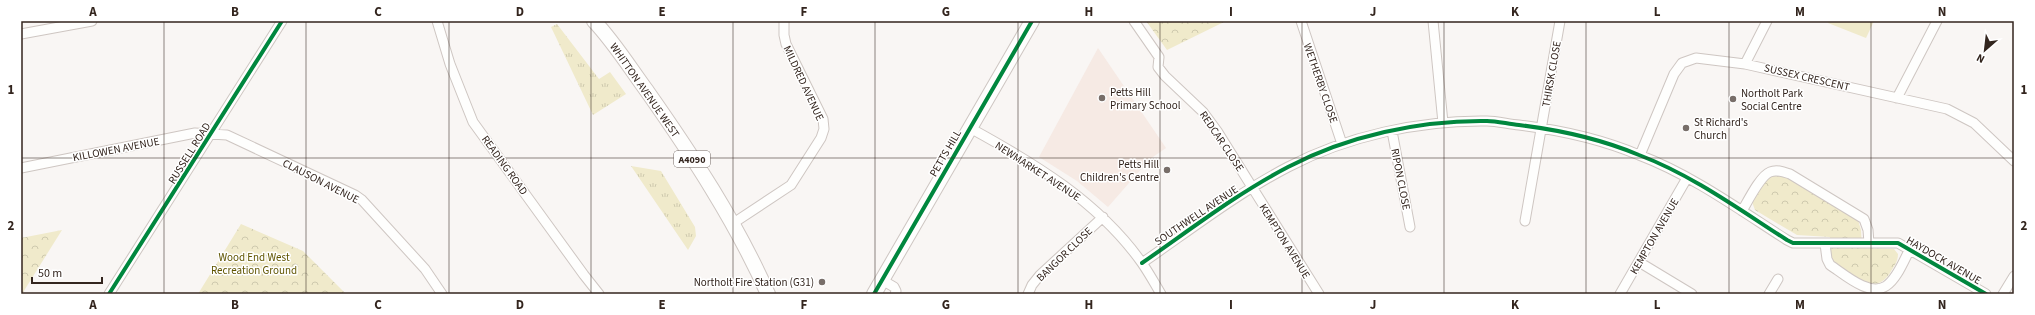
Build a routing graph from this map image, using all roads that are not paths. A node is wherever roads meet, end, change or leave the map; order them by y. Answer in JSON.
{"nodes":[{"id":1,"x":92,"y":21,"type":"edge"},
{"id":2,"x":282,"y":21,"type":"edge"},
{"id":3,"x":437,"y":21,"type":"edge"},
{"id":4,"x":784,"y":21,"type":"edge"},
{"id":5,"x":1032,"y":21,"type":"edge"},
{"id":6,"x":1134,"y":21,"type":"edge"},
{"id":7,"x":1301,"y":21,"type":"edge"},
{"id":8,"x":1433,"y":21,"type":"edge"},
{"id":9,"x":1560,"y":21,"type":"edge"},
{"id":10,"x":1767,"y":21,"type":"edge"},
{"id":11,"x":1937,"y":21,"type":"edge"},
{"id":12,"x":598,"y":25,"type":"edge"},
{"id":13,"x":21,"y":34,"type":"edge"},
{"id":14,"x":1745,"y":64,"type":"junction"},
{"id":15,"x":1897,"y":98,"type":"junction"},
{"id":16,"x":1443,"y":123,"type":"junction"},
{"id":17,"x":970,"y":128,"type":"junction"},
{"id":18,"x":1542,"y":128,"type":"junction"},
{"id":19,"x":1392,"y":131,"type":"junction"},
{"id":20,"x":212,"y":134,"type":"junction"},
{"id":21,"x":1342,"y":144,"type":"junction"},
{"id":22,"x":1640,"y":155,"type":"junction"},
{"id":23,"x":2014,"y":161,"type":"edge"},
{"id":24,"x":21,"y":168,"type":"edge"},
{"id":25,"x":1687,"y":178,"type":"junction"},
{"id":26,"x":1252,"y":188,"type":"junction"},
{"id":27,"x":1742,"y":211,"type":"junction"},
{"id":28,"x":1103,"y":217,"type":"junction"},
{"id":29,"x":1525,"y":221,"type":"dead end"},
{"id":30,"x":732,"y":224,"type":"junction"},
{"id":31,"x":1410,"y":227,"type":"dead end"},
{"id":32,"x":1869,"y":243,"type":"junction"},
{"id":33,"x":1825,"y":244,"type":"junction"},
{"id":34,"x":1910,"y":249,"type":"junction"},
{"id":35,"x":1639,"y":262,"type":"junction"},
{"id":36,"x":1142,"y":263,"type":"junction"},
{"id":37,"x":2014,"y":276,"type":"edge"},
{"id":38,"x":1778,"y":279,"type":"dead end"},
{"id":39,"x":882,"y":280,"type":"junction"},
{"id":40,"x":109,"y":294,"type":"edge"},
{"id":41,"x":442,"y":294,"type":"edge"},
{"id":42,"x":600,"y":294,"type":"edge"},
{"id":43,"x":768,"y":294,"type":"edge"},
{"id":44,"x":874,"y":294,"type":"edge"},
{"id":45,"x":895,"y":294,"type":"edge"},
{"id":46,"x":1028,"y":294,"type":"edge"},
{"id":47,"x":1161,"y":294,"type":"edge"},
{"id":48,"x":1319,"y":294,"type":"edge"},
{"id":49,"x":1620,"y":294,"type":"edge"},
{"id":50,"x":1692,"y":294,"type":"edge"},
{"id":51,"x":1769,"y":294,"type":"edge"},
{"id":52,"x":1986,"y":294,"type":"edge"},
{"id":53,"x":2003,"y":294,"type":"edge"}],
"edges":[{"from":1,"to":13,"type":"street"},
{"from":2,"to":20,"type":"street","name":"RUSSELL ROAD"},
{"from":3,"to":42,"type":"street","name":"READING ROAD"},
{"from":4,"to":30,"type":"street","name":"MILDRED AVENUE"},
{"from":5,"to":17,"type":"main road","name":"PETTS HILL"},
{"from":6,"to":26,"type":"street","name":"REDCAR CLOSE"},
{"from":7,"to":21,"type":"street","name":"WETHERBY CLOSE"},
{"from":8,"to":16,"type":"street"},
{"from":9,"to":18,"type":"street","name":"THIRSK CLOSE"},
{"from":10,"to":14,"type":"street"},
{"from":11,"to":15,"type":"street"},
{"from":12,"to":30,"type":"main road","name":"WHITTON AVENUE WEST","number":"A4090"},
{"from":14,"to":15,"type":"street","name":"SUSSEX CRESCENT"},
{"from":14,"to":22,"type":"street","name":"SUSSEX CRESCENT"},
{"from":15,"to":23,"type":"street","name":"SUSSEX CRESCENT"},
{"from":16,"to":18,"type":"street","name":"SOUTHWELL AVENUE"},
{"from":16,"to":19,"type":"street","name":"SOUTHWELL AVENUE"},
{"from":17,"to":28,"type":"street","name":"NEWMARKET AVENUE"},
{"from":17,"to":39,"type":"main road","name":"PETTS HILL"},
{"from":18,"to":22,"type":"street","name":"SOUTHWELL AVENUE"},
{"from":18,"to":29,"type":"street","name":"THIRSK CLOSE"},
{"from":19,"to":21,"type":"street","name":"SOUTHWELL AVENUE"},
{"from":19,"to":31,"type":"street","name":"RIPON CLOSE"},
{"from":20,"to":24,"type":"street","name":"KILLOWEN AVENUE"},
{"from":20,"to":40,"type":"street","name":"RUSSELL ROAD"},
{"from":20,"to":41,"type":"street","name":"CLAUSON AVENUE"},
{"from":21,"to":26,"type":"street","name":"SOUTHWELL AVENUE"},
{"from":22,"to":25,"type":"street","name":"SOUTHWELL AVENUE"},
{"from":25,"to":27,"type":"street","name":"SOUTHWELL AVENUE"},
{"from":25,"to":35,"type":"street","name":"KEMPTON AVENUE"},
{"from":26,"to":36,"type":"street","name":"SOUTHWELL AVENUE"},
{"from":26,"to":48,"type":"street","name":"KEMPTON AVENUE"},
{"from":27,"to":32,"type":"street"},
{"from":27,"to":33,"type":"street","name":"SOUTHWELL AVENUE"},
{"from":28,"to":36,"type":"street","name":"NEWMARKET AVENUE"},
{"from":28,"to":46,"type":"street","name":"BANGOR CLOSE"},
{"from":30,"to":43,"type":"main road","name":"WHITTON AVENUE WEST","number":"A4090"},
{"from":32,"to":33,"type":"street","name":"SOUTHWELL AVENUE"},
{"from":32,"to":34,"type":"street","name":"HAYDOCK AVENUE"},
{"from":33,"to":34,"type":"street"},
{"from":34,"to":52,"type":"street","name":"HAYDOCK AVENUE"},
{"from":35,"to":49,"type":"street","name":"KEMPTON AVENUE"},
{"from":35,"to":50,"type":"street"},
{"from":36,"to":47,"type":"street","name":"NEWMARKET AVENUE"},
{"from":37,"to":53,"type":"street"},
{"from":38,"to":51,"type":"street"},
{"from":39,"to":44,"type":"main road","name":"PETTS HILL"},
{"from":39,"to":45,"type":"street"}]}
